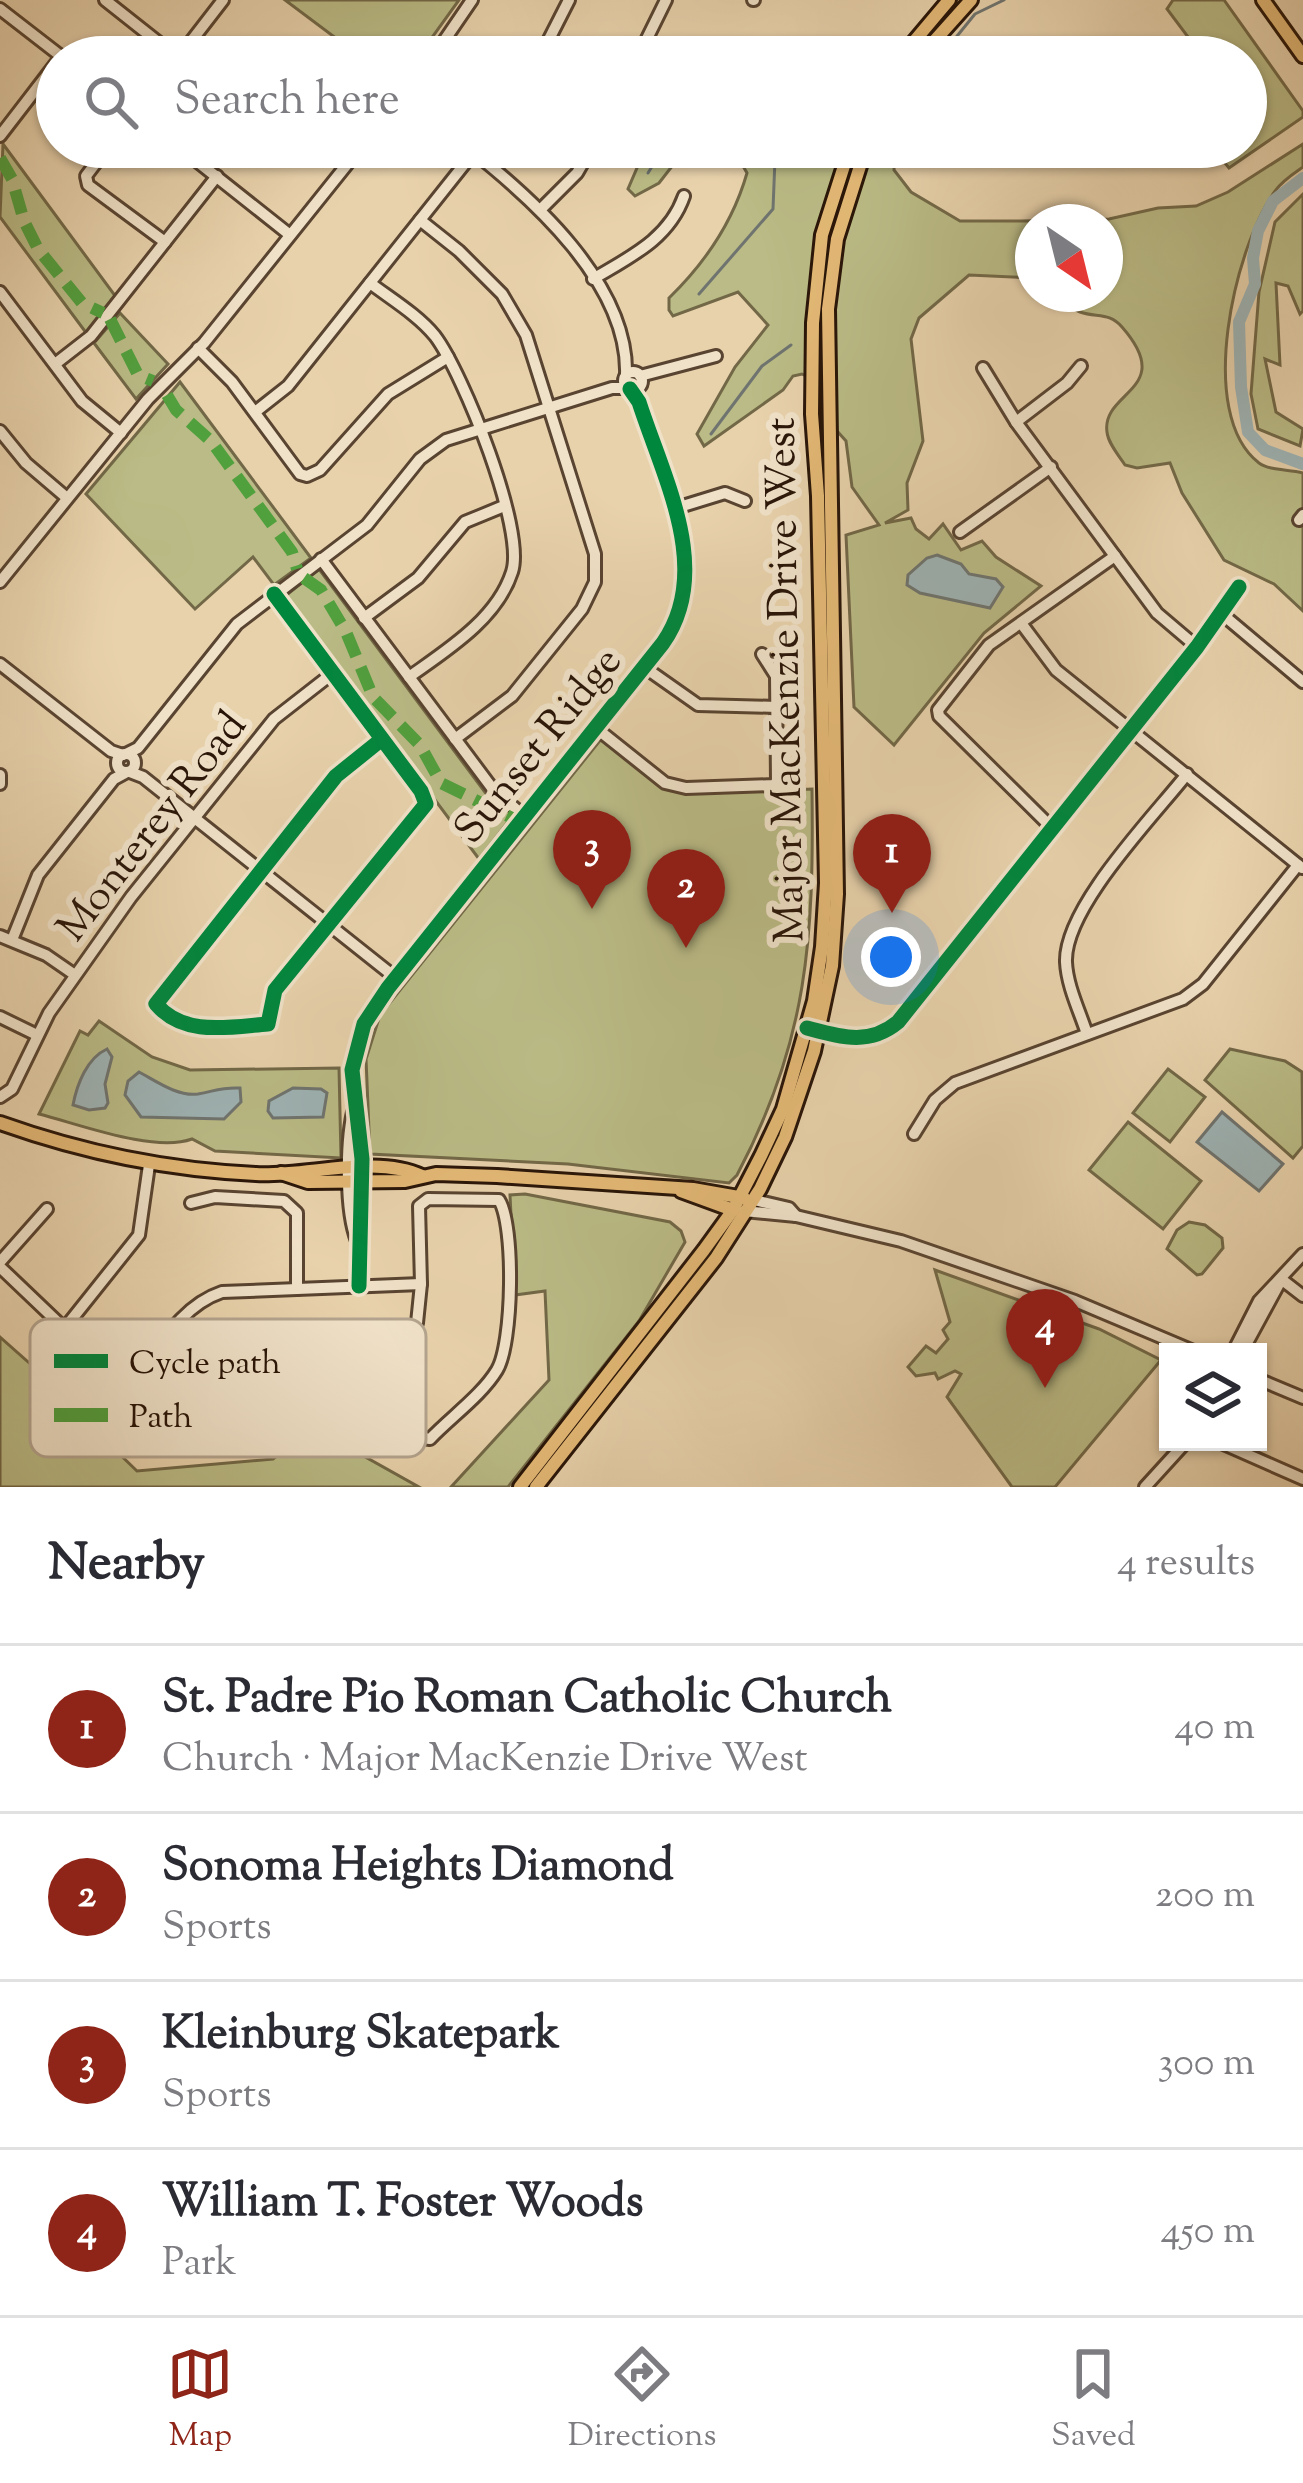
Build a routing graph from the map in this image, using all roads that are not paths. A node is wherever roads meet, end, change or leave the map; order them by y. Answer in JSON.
{"nodes":[{"id":1,"x":105,"y":0,"type":"edge"},
{"id":2,"x":222,"y":0,"type":"edge"},
{"id":3,"x":472,"y":0,"type":"edge"},
{"id":4,"x":569,"y":0,"type":"edge"},
{"id":5,"x":666,"y":0,"type":"edge"},
{"id":6,"x":950,"y":0,"type":"edge"},
{"id":7,"x":971,"y":0,"type":"edge"},
{"id":8,"x":1264,"y":0,"type":"edge"},
{"id":9,"x":0,"y":9,"type":"edge"},
{"id":10,"x":151,"y":36,"type":"edge"},
{"id":11,"x":194,"y":36,"type":"edge"},
{"id":12,"x":447,"y":36,"type":"edge"},
{"id":13,"x":551,"y":36,"type":"edge"},
{"id":14,"x":648,"y":36,"type":"edge"},
{"id":15,"x":919,"y":36,"type":"edge"},
{"id":16,"x":939,"y":36,"type":"edge"},
{"id":17,"x":36,"y":38,"type":"edge"},
{"id":18,"x":1303,"y":56,"type":"edge"},
{"id":19,"x":36,"y":89,"type":"edge"},
{"id":20,"x":0,"y":136,"type":"edge"},
{"id":21,"x":92,"y":168,"type":"edge"},
{"id":22,"x":207,"y":168,"type":"edge"},
{"id":23,"x":344,"y":168,"type":"edge"},
{"id":24,"x":459,"y":168,"type":"edge"},
{"id":25,"x":494,"y":168,"type":"edge"},
{"id":26,"x":580,"y":168,"type":"edge"},
{"id":27,"x":843,"y":168,"type":"edge"},
{"id":28,"x":859,"y":168,"type":"edge"},
{"id":29,"x":218,"y":176,"type":"junction"},
{"id":30,"x":683,"y":196,"type":"dead end"},
{"id":31,"x":540,"y":210,"type":"junction"},
{"id":32,"x":420,"y":220,"type":"junction"},
{"id":33,"x":290,"y":235,"type":"junction"},
{"id":34,"x":165,"y":242,"type":"junction"},
{"id":35,"x":593,"y":279,"type":"junction"},
{"id":36,"x":370,"y":283,"type":"junction"},
{"id":37,"x":0,"y":292,"type":"edge"},
{"id":38,"x":198,"y":349,"type":"junction"},
{"id":39,"x":716,"y":356,"type":"dead end"},
{"id":40,"x":448,"y":357,"type":"junction"},
{"id":41,"x":56,"y":364,"type":"junction"},
{"id":42,"x":1081,"y":366,"type":"dead end"},
{"id":43,"x":983,"y":368,"type":"dead end"},
{"id":44,"x":632,"y":379,"type":"junction"},
{"id":45,"x":549,"y":407,"type":"junction"},
{"id":46,"x":256,"y":412,"type":"junction"},
{"id":47,"x":1016,"y":422,"type":"junction"},
{"id":48,"x":480,"y":429,"type":"junction"},
{"id":49,"x":0,"y":431,"type":"edge"},
{"id":50,"x":121,"y":433,"type":"junction"},
{"id":51,"x":1051,"y":467,"type":"junction"},
{"id":52,"x":67,"y":498,"type":"junction"},
{"id":53,"x":746,"y":501,"type":"dead end"},
{"id":54,"x":504,"y":506,"type":"junction"},
{"id":55,"x":673,"y":509,"type":"junction"},
{"id":56,"x":960,"y":532,"type":"dead end"},
{"id":57,"x":1115,"y":556,"type":"junction"},
{"id":58,"x":321,"y":559,"type":"junction"},
{"id":59,"x":7,"y":562,"type":"edge"},
{"id":60,"x":0,"y":582,"type":"edge"},
{"id":61,"x":1239,"y":587,"type":"dead end"},
{"id":62,"x":274,"y":594,"type":"junction"},
{"id":63,"x":1222,"y":614,"type":"junction"},
{"id":64,"x":364,"y":617,"type":"junction"},
{"id":65,"x":1021,"y":623,"type":"junction"},
{"id":66,"x":1197,"y":647,"type":"junction"},
{"id":67,"x":762,"y":654,"type":"dead end"},
{"id":68,"x":0,"y":664,"type":"edge"},
{"id":69,"x":644,"y":667,"type":"junction"},
{"id":70,"x":333,"y":674,"type":"junction"},
{"id":71,"x":409,"y":677,"type":"junction"},
{"id":72,"x":1303,"y":682,"type":"edge"},
{"id":73,"x":777,"y":707,"type":"junction"},
{"id":74,"x":596,"y":728,"type":"junction"},
{"id":75,"x":1131,"y":731,"type":"junction"},
{"id":76,"x":382,"y":739,"type":"junction"},
{"id":77,"x":455,"y":739,"type":"junction"},
{"id":78,"x":125,"y":762,"type":"junction"},
{"id":79,"x":1187,"y":774,"type":"junction"},
{"id":80,"x":525,"y":817,"type":"junction"},
{"id":81,"x":195,"y":818,"type":"junction"},
{"id":82,"x":1051,"y":826,"type":"junction"},
{"id":83,"x":1300,"y":867,"type":"edge"},
{"id":84,"x":260,"y":870,"type":"junction"},
{"id":85,"x":329,"y":925,"type":"junction"},
{"id":86,"x":6,"y":938,"type":"edge"},
{"id":87,"x":75,"y":974,"type":"junction"},
{"id":88,"x":396,"y":978,"type":"junction"},
{"id":89,"x":0,"y":1018,"type":"edge"},
{"id":90,"x":813,"y":1029,"type":"junction"},
{"id":91,"x":1087,"y":1034,"type":"junction"},
{"id":92,"x":37,"y":1035,"type":"junction"},
{"id":93,"x":2,"y":1097,"type":"edge"},
{"id":94,"x":0,"y":1123,"type":"edge"},
{"id":95,"x":914,"y":1134,"type":"dead end"},
{"id":96,"x":148,"y":1165,"type":"junction"},
{"id":97,"x":355,"y":1175,"type":"junction"},
{"id":98,"x":191,"y":1203,"type":"dead end"},
{"id":99,"x":743,"y":1204,"type":"junction"},
{"id":100,"x":47,"y":1209,"type":"dead end"},
{"id":101,"x":1303,"y":1254,"type":"edge"},
{"id":102,"x":0,"y":1264,"type":"edge"},
{"id":103,"x":1281,"y":1279,"type":"junction"},
{"id":104,"x":421,"y":1284,"type":"junction"},
{"id":105,"x":359,"y":1286,"type":"junction"},
{"id":106,"x":297,"y":1289,"type":"junction"},
{"id":107,"x":1303,"y":1297,"type":"edge"},
{"id":108,"x":54,"y":1319,"type":"edge"},
{"id":109,"x":72,"y":1319,"type":"edge"},
{"id":110,"x":181,"y":1319,"type":"edge"},
{"id":111,"x":417,"y":1319,"type":"edge"},
{"id":112,"x":1175,"y":1343,"type":"edge"},
{"id":113,"x":1238,"y":1343,"type":"edge"},
{"id":114,"x":1247,"y":1343,"type":"edge"},
{"id":115,"x":1267,"y":1382,"type":"edge"},
{"id":116,"x":1303,"y":1398,"type":"edge"},
{"id":117,"x":426,"y":1438,"type":"edge"},
{"id":118,"x":1178,"y":1451,"type":"edge"},
{"id":119,"x":1239,"y":1451,"type":"edge"},
{"id":120,"x":1299,"y":1478,"type":"edge"},
{"id":121,"x":520,"y":1487,"type":"edge"},
{"id":122,"x":536,"y":1487,"type":"edge"},
{"id":123,"x":1145,"y":1487,"type":"edge"},
{"id":124,"x":1286,"y":1487,"type":"edge"}],
"edges":[{"from":1,"to":10,"type":"street"},
{"from":2,"to":11,"type":"street"},
{"from":3,"to":12,"type":"street"},
{"from":4,"to":13,"type":"street"},
{"from":5,"to":14,"type":"street"},
{"from":6,"to":15,"type":"main road"},
{"from":7,"to":16,"type":"main road"},
{"from":8,"to":18,"type":"main road"},
{"from":9,"to":17,"type":"street"},
{"from":19,"to":20,"type":"street"},
{"from":21,"to":34,"type":"street"},
{"from":22,"to":29,"type":"street"},
{"from":23,"to":33,"type":"street"},
{"from":24,"to":32,"type":"street"},
{"from":25,"to":31,"type":"street","name":"Sunset Ridge"},
{"from":26,"to":31,"type":"street"},
{"from":27,"to":90,"type":"main road","name":"Major MacKenzie Drive West"},
{"from":28,"to":90,"type":"main road","name":"Major MacKenzie Drive West"},
{"from":29,"to":33,"type":"street"},
{"from":29,"to":34,"type":"street"},
{"from":30,"to":35,"type":"street"},
{"from":31,"to":35,"type":"street","name":"Sunset Ridge"},
{"from":32,"to":36,"type":"street"},
{"from":32,"to":45,"type":"street"},
{"from":33,"to":38,"type":"street"},
{"from":34,"to":41,"type":"street"},
{"from":35,"to":44,"type":"street","name":"Sunset Ridge"},
{"from":36,"to":40,"type":"street"},
{"from":36,"to":46,"type":"street"},
{"from":37,"to":41,"type":"street"},
{"from":38,"to":46,"type":"street"},
{"from":38,"to":50,"type":"street"},
{"from":39,"to":44,"type":"street"},
{"from":40,"to":46,"type":"street"},
{"from":40,"to":48,"type":"street"},
{"from":41,"to":50,"type":"street"},
{"from":42,"to":47,"type":"street"},
{"from":43,"to":47,"type":"street"},
{"from":44,"to":45,"type":"street"},
{"from":44,"to":55,"type":"street","name":"Sunset Ridge"},
{"from":45,"to":48,"type":"street"},
{"from":45,"to":77,"type":"street"},
{"from":47,"to":51,"type":"street"},
{"from":48,"to":54,"type":"street"},
{"from":48,"to":58,"type":"street"},
{"from":49,"to":52,"type":"street"},
{"from":50,"to":52,"type":"street"},
{"from":51,"to":56,"type":"street"},
{"from":51,"to":57,"type":"street"},
{"from":52,"to":59,"type":"street"},
{"from":53,"to":55,"type":"street"},
{"from":54,"to":64,"type":"street"},
{"from":54,"to":71,"type":"street"},
{"from":55,"to":69,"type":"street","name":"Sunset Ridge"},
{"from":57,"to":65,"type":"street"},
{"from":57,"to":66,"type":"street"},
{"from":58,"to":62,"type":"street"},
{"from":58,"to":64,"type":"street"},
{"from":59,"to":60,"type":"street"},
{"from":61,"to":63,"type":"street"},
{"from":62,"to":70,"type":"street"},
{"from":62,"to":78,"type":"street"},
{"from":63,"to":66,"type":"street"},
{"from":63,"to":72,"type":"street"},
{"from":64,"to":71,"type":"street"},
{"from":65,"to":75,"type":"street"},
{"from":65,"to":82,"type":"street"},
{"from":66,"to":75,"type":"street"},
{"from":67,"to":73,"type":"street"},
{"from":68,"to":78,"type":"street"},
{"from":69,"to":73,"type":"street"},
{"from":69,"to":74,"type":"street","name":"Sunset Ridge"},
{"from":70,"to":76,"type":"street"},
{"from":70,"to":81,"type":"street","name":"Monterey Road"},
{"from":71,"to":77,"type":"street"},
{"from":73,"to":74,"type":"street"},
{"from":74,"to":80,"type":"street","name":"Sunset Ridge"},
{"from":75,"to":79,"type":"street"},
{"from":75,"to":82,"type":"street"},
{"from":76,"to":84,"type":"street"},
{"from":76,"to":85,"type":"street"},
{"from":77,"to":80,"type":"street"},
{"from":78,"to":81,"type":"street"},
{"from":78,"to":86,"type":"street"},
{"from":79,"to":83,"type":"street"},
{"from":79,"to":91,"type":"street"},
{"from":80,"to":88,"type":"street","name":"Sunset Ridge"},
{"from":81,"to":84,"type":"street"},
{"from":81,"to":87,"type":"street","name":"Monterey Road"},
{"from":82,"to":90,"type":"street"},
{"from":83,"to":91,"type":"street"},
{"from":84,"to":85,"type":"street"},
{"from":84,"to":85,"type":"street"},
{"from":85,"to":88,"type":"street"},
{"from":86,"to":87,"type":"street"},
{"from":87,"to":92,"type":"street","name":"Monterey Road"},
{"from":88,"to":97,"type":"street","name":"Sunset Ridge"},
{"from":89,"to":92,"type":"street"},
{"from":90,"to":99,"type":"main road","name":"Major MacKenzie Drive West"},
{"from":91,"to":95,"type":"street"},
{"from":92,"to":93,"type":"street","name":"Monterey Road"},
{"from":94,"to":96,"type":"main road"},
{"from":96,"to":97,"type":"main road"},
{"from":96,"to":109,"type":"street"},
{"from":97,"to":99,"type":"main road"},
{"from":97,"to":105,"type":"street","name":"Sunset Ridge"},
{"from":98,"to":106,"type":"street"},
{"from":99,"to":112,"type":"street"},
{"from":99,"to":121,"type":"main road","name":"Major MacKenzie Drive West"},
{"from":99,"to":122,"type":"main road","name":"Major MacKenzie Drive West"},
{"from":100,"to":102,"type":"street"},
{"from":101,"to":103,"type":"street"},
{"from":102,"to":108,"type":"street"},
{"from":103,"to":107,"type":"street"},
{"from":103,"to":113,"type":"street"},
{"from":103,"to":114,"type":"street"},
{"from":104,"to":105,"type":"street"},
{"from":104,"to":111,"type":"street"},
{"from":104,"to":117,"type":"street"},
{"from":105,"to":106,"type":"street"},
{"from":106,"to":110,"type":"street"},
{"from":115,"to":116,"type":"street"},
{"from":118,"to":123,"type":"street"},
{"from":119,"to":120,"type":"street"},
{"from":120,"to":124,"type":"street"}]}
